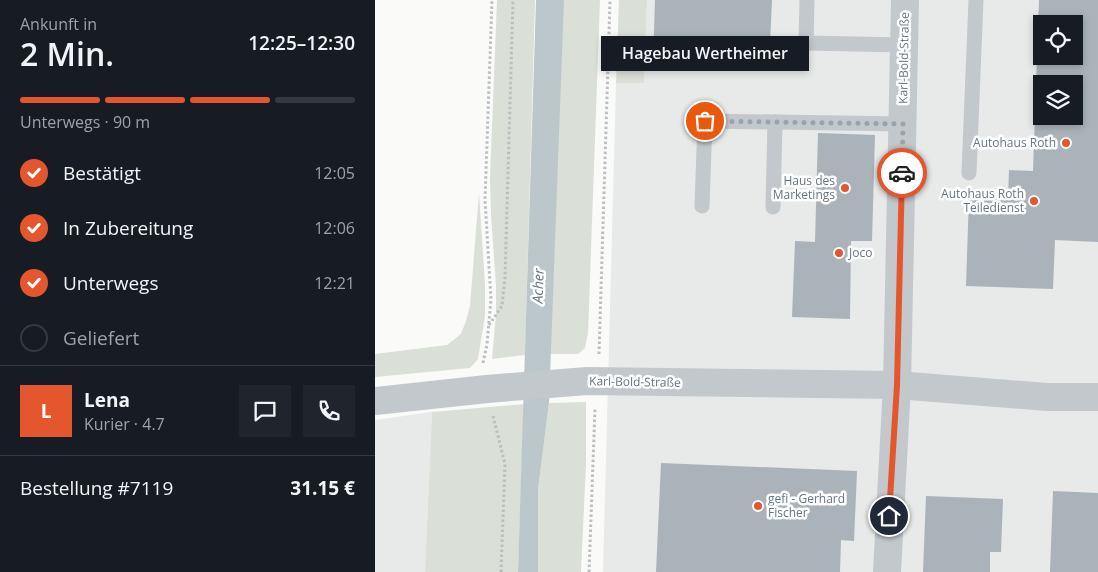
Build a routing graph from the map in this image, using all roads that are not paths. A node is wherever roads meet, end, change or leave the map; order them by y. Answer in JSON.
{"nodes":[{"id":1,"x":807,"y":0,"type":"edge"},
{"id":2,"x":905,"y":0,"type":"edge"},
{"id":3,"x":977,"y":0,"type":"edge"},
{"id":4,"x":904,"y":45,"type":"junction"},
{"id":5,"x":775,"y":122,"type":"junction"},
{"id":6,"x":903,"y":124,"type":"junction"},
{"id":7,"x":969,"y":172,"type":"dead end"},
{"id":8,"x":702,"y":206,"type":"dead end"},
{"id":9,"x":773,"y":207,"type":"dead end"},
{"id":10,"x":897,"y":385,"type":"junction"},
{"id":11,"x":1098,"y":398,"type":"edge"},
{"id":12,"x":375,"y":401,"type":"edge"},
{"id":13,"x":887,"y":572,"type":"edge"}],
"edges":[{"from":1,"to":4,"type":"lane"},
{"from":2,"to":4,"type":"street","name":"Karl-Bold-Straße"},
{"from":3,"to":7,"type":"lane"},
{"from":4,"to":6,"type":"street","name":"Karl-Bold-Straße"},
{"from":5,"to":6,"type":"lane"},
{"from":5,"to":8,"type":"lane"},
{"from":5,"to":9,"type":"lane"},
{"from":6,"to":10,"type":"street","name":"Karl-Bold-Straße"},
{"from":10,"to":11,"type":"street","name":"Karl-Bold-Straße"},
{"from":10,"to":12,"type":"street","name":"Karl-Bold-Straße"},
{"from":10,"to":13,"type":"street"}]}
